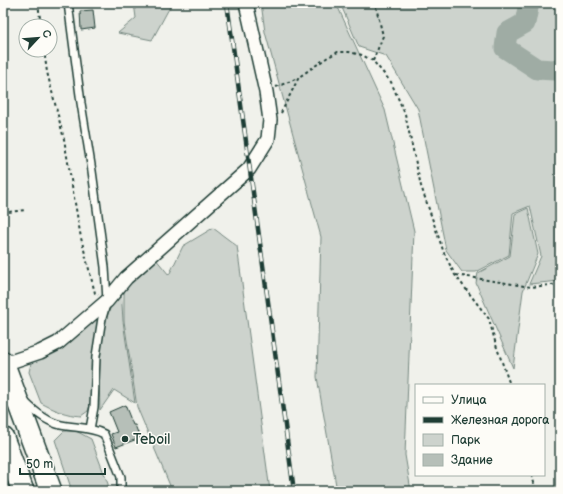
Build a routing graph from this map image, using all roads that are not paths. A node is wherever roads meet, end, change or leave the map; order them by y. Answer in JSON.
{"nodes":[{"id":1,"x":68,"y":3,"type":"edge"},
{"id":2,"x":246,"y":3,"type":"edge"},
{"id":3,"x":107,"y":301,"type":"junction"},
{"id":4,"x":3,"y":363,"type":"edge"},
{"id":5,"x":14,"y":392,"type":"junction"},
{"id":6,"x":90,"y":429,"type":"junction"},
{"id":7,"x":3,"y":438,"type":"edge"},
{"id":8,"x":23,"y":491,"type":"edge"},
{"id":9,"x":51,"y":491,"type":"edge"},
{"id":10,"x":120,"y":491,"type":"edge"}],
"edges":[{"from":1,"to":3,"type":"lane"},
{"from":2,"to":3,"type":"street"},
{"from":3,"to":4,"type":"street"},
{"from":3,"to":6,"type":"lane"},
{"from":4,"to":5,"type":"main road"},
{"from":5,"to":6,"type":"lane"},
{"from":5,"to":9,"type":"main road"},
{"from":6,"to":10,"type":"lane"},
{"from":7,"to":8,"type":"main road"}]}
